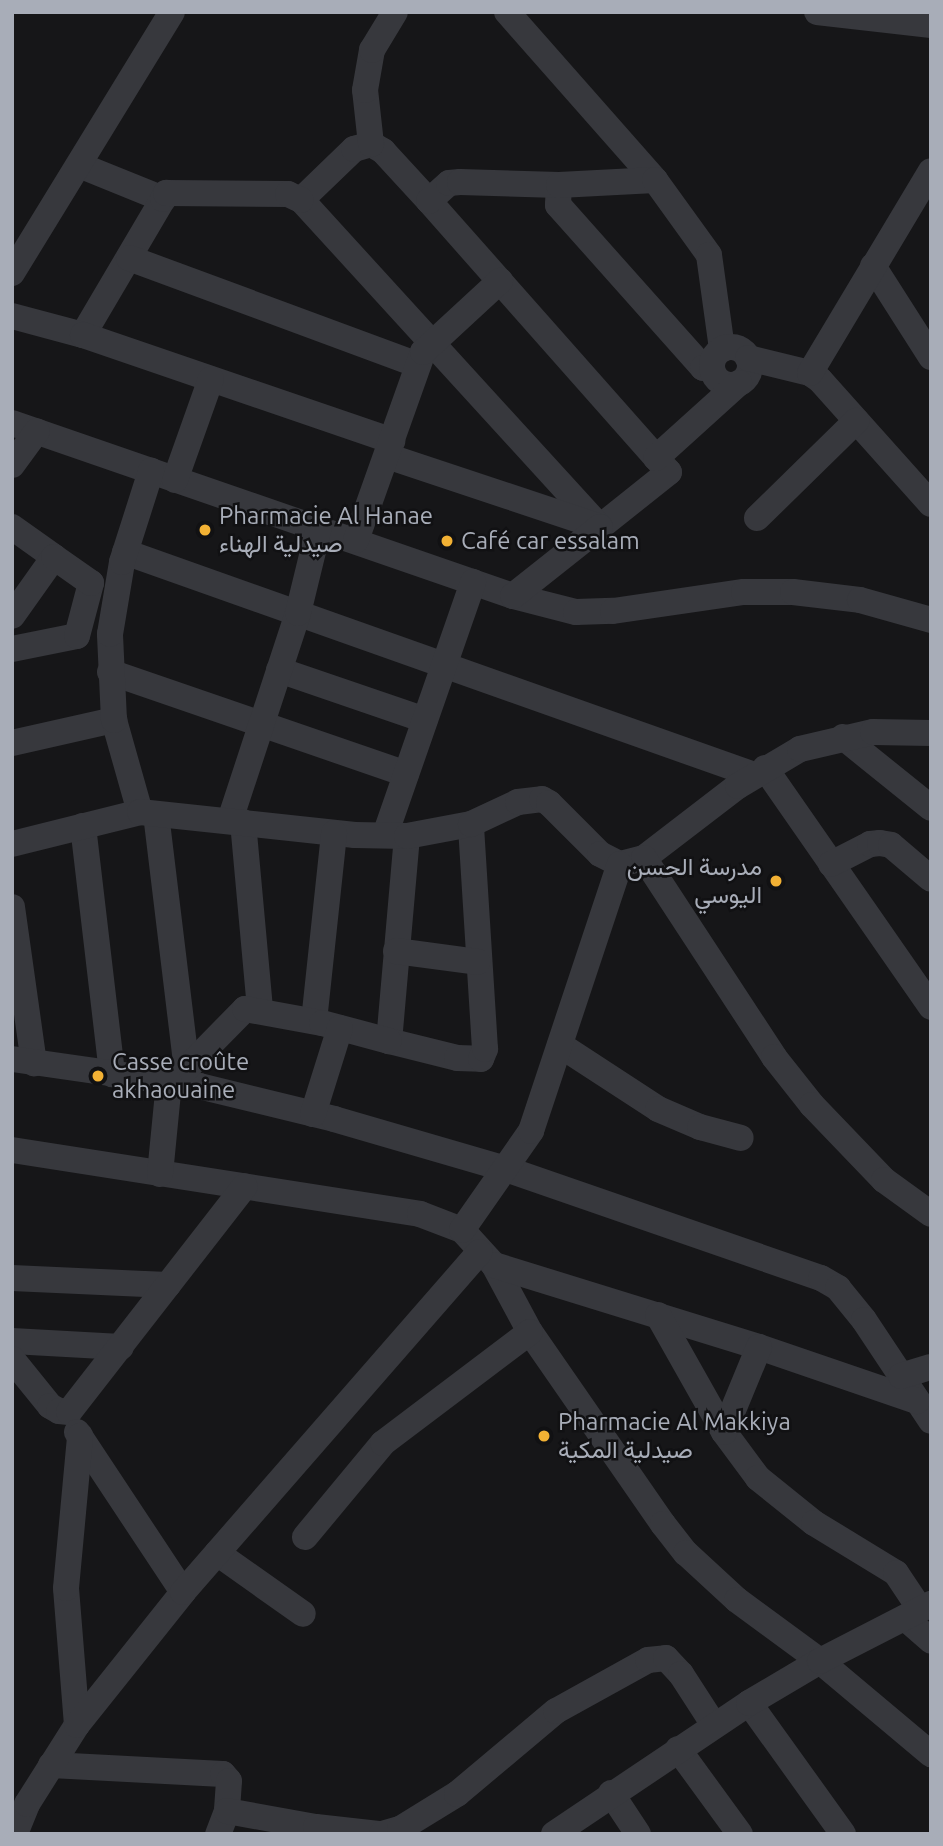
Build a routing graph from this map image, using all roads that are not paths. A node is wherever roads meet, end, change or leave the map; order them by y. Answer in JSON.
{"nodes":[{"id":1,"x":172,"y":12,"type":"edge"},
{"id":2,"x":395,"y":12,"type":"edge"},
{"id":3,"x":507,"y":12,"type":"edge"},
{"id":4,"x":817,"y":12,"type":"edge"},
{"id":5,"x":845,"y":14,"type":"edge"},
{"id":6,"x":898,"y":16,"type":"edge"},
{"id":7,"x":931,"y":24,"type":"edge"},
{"id":8,"x":371,"y":144,"type":"junction"},
{"id":9,"x":79,"y":165,"type":"junction"},
{"id":10,"x":655,"y":180,"type":"junction"},
{"id":11,"x":928,"y":184,"type":"edge"},
{"id":12,"x":559,"y":185,"type":"junction"},
{"id":13,"x":163,"y":200,"type":"junction"},
{"id":14,"x":301,"y":200,"type":"junction"},
{"id":15,"x":429,"y":201,"type":"junction"},
{"id":16,"x":129,"y":258,"type":"junction"},
{"id":17,"x":873,"y":266,"type":"junction"},
{"id":18,"x":12,"y":273,"type":"edge"},
{"id":19,"x":500,"y":281,"type":"junction"},
{"id":20,"x":12,"y":316,"type":"edge"},
{"id":21,"x":83,"y":335,"type":"junction"},
{"id":22,"x":425,"y":355,"type":"junction"},
{"id":23,"x":931,"y":357,"type":"edge"},
{"id":24,"x":717,"y":358,"type":"junction"},
{"id":25,"x":749,"y":371,"type":"junction"},
{"id":26,"x":810,"y":373,"type":"junction"},
{"id":27,"x":211,"y":379,"type":"junction"},
{"id":28,"x":856,"y":421,"type":"junction"},
{"id":29,"x":24,"y":427,"type":"edge"},
{"id":30,"x":389,"y":448,"type":"junction"},
{"id":31,"x":656,"y":458,"type":"junction"},
{"id":32,"x":12,"y":465,"type":"edge"},
{"id":33,"x":163,"y":476,"type":"junction"},
{"id":34,"x":920,"y":480,"type":"edge"},
{"id":35,"x":931,"y":504,"type":"edge"},
{"id":36,"x":757,"y":518,"type":"dead end"},
{"id":37,"x":12,"y":527,"type":"edge"},
{"id":38,"x":318,"y":527,"type":"junction"},
{"id":39,"x":600,"y":527,"type":"junction"},
{"id":40,"x":356,"y":540,"type":"junction"},
{"id":41,"x":125,"y":552,"type":"junction"},
{"id":42,"x":54,"y":557,"type":"junction"},
{"id":43,"x":473,"y":582,"type":"junction"},
{"id":44,"x":513,"y":596,"type":"junction"},
{"id":45,"x":298,"y":613,"type":"junction"},
{"id":46,"x":12,"y":616,"type":"edge"},
{"id":47,"x":931,"y":620,"type":"edge"},
{"id":48,"x":12,"y":649,"type":"edge"},
{"id":49,"x":445,"y":664,"type":"junction"},
{"id":50,"x":279,"y":670,"type":"junction"},
{"id":51,"x":110,"y":672,"type":"junction"},
{"id":52,"x":114,"y":720,"type":"junction"},
{"id":53,"x":425,"y":720,"type":"junction"},
{"id":54,"x":262,"y":723,"type":"junction"},
{"id":55,"x":931,"y":733,"type":"edge"},
{"id":56,"x":843,"y":737,"type":"junction"},
{"id":57,"x":12,"y":743,"type":"edge"},
{"id":58,"x":759,"y":771,"type":"junction"},
{"id":59,"x":406,"y":774,"type":"junction"},
{"id":60,"x":931,"y":808,"type":"edge"},
{"id":61,"x":148,"y":813,"type":"junction"},
{"id":62,"x":236,"y":821,"type":"junction"},
{"id":63,"x":471,"y":824,"type":"junction"},
{"id":64,"x":83,"y":826,"type":"junction"},
{"id":65,"x":334,"y":833,"type":"junction"},
{"id":66,"x":396,"y":836,"type":"junction"},
{"id":67,"x":12,"y":844,"type":"edge"},
{"id":68,"x":632,"y":861,"type":"junction"},
{"id":69,"x":831,"y":864,"type":"junction"},
{"id":70,"x":931,"y":880,"type":"edge"},
{"id":71,"x":12,"y":907,"type":"edge"},
{"id":72,"x":396,"y":951,"type":"junction"},
{"id":73,"x":477,"y":962,"type":"junction"},
{"id":74,"x":930,"y":1003,"type":"edge"},
{"id":75,"x":260,"y":1010,"type":"junction"},
{"id":76,"x":314,"y":1021,"type":"junction"},
{"id":77,"x":340,"y":1028,"type":"junction"},
{"id":78,"x":388,"y":1041,"type":"junction"},
{"id":79,"x":560,"y":1045,"type":"junction"},
{"id":80,"x":23,"y":1061,"type":"edge"},
{"id":81,"x":112,"y":1074,"type":"junction"},
{"id":82,"x":181,"y":1079,"type":"junction"},
{"id":83,"x":313,"y":1114,"type":"junction"},
{"id":84,"x":741,"y":1138,"type":"dead end"},
{"id":85,"x":12,"y":1150,"type":"edge"},
{"id":86,"x":506,"y":1169,"type":"junction"},
{"id":87,"x":159,"y":1174,"type":"junction"},
{"id":88,"x":245,"y":1186,"type":"junction"},
{"id":89,"x":931,"y":1214,"type":"edge"},
{"id":90,"x":462,"y":1230,"type":"junction"},
{"id":91,"x":487,"y":1258,"type":"junction"},
{"id":92,"x":12,"y":1278,"type":"edge"},
{"id":93,"x":169,"y":1285,"type":"junction"},
{"id":94,"x":657,"y":1315,"type":"junction"},
{"id":95,"x":530,"y":1332,"type":"junction"},
{"id":96,"x":12,"y":1341,"type":"edge"},
{"id":97,"x":121,"y":1347,"type":"junction"},
{"id":98,"x":759,"y":1347,"type":"junction"},
{"id":99,"x":12,"y":1359,"type":"edge"},
{"id":100,"x":931,"y":1367,"type":"edge"},
{"id":101,"x":901,"y":1376,"type":"junction"},
{"id":102,"x":924,"y":1411,"type":"edge"},
{"id":103,"x":65,"y":1413,"type":"junction"},
{"id":104,"x":724,"y":1432,"type":"junction"},
{"id":105,"x":80,"y":1436,"type":"junction"},
{"id":106,"x":305,"y":1537,"type":"dead end"},
{"id":107,"x":217,"y":1553,"type":"junction"},
{"id":108,"x":183,"y":1592,"type":"junction"},
{"id":109,"x":919,"y":1610,"type":"edge"},
{"id":110,"x":303,"y":1614,"type":"dead end"},
{"id":111,"x":931,"y":1641,"type":"edge"},
{"id":112,"x":820,"y":1661,"type":"junction"},
{"id":113,"x":749,"y":1703,"type":"junction"},
{"id":114,"x":77,"y":1725,"type":"junction"},
{"id":115,"x":714,"y":1726,"type":"junction"},
{"id":116,"x":678,"y":1748,"type":"junction"},
{"id":117,"x":931,"y":1754,"type":"edge"},
{"id":118,"x":51,"y":1765,"type":"junction"},
{"id":119,"x":611,"y":1793,"type":"junction"},
{"id":120,"x":222,"y":1822,"type":"edge"},
{"id":121,"x":15,"y":1834,"type":"edge"},
{"id":122,"x":381,"y":1834,"type":"edge"},
{"id":123,"x":554,"y":1834,"type":"edge"},
{"id":124,"x":638,"y":1834,"type":"edge"},
{"id":125,"x":740,"y":1834,"type":"edge"},
{"id":126,"x":843,"y":1834,"type":"edge"}],
"edges":[{"from":1,"to":9,"type":"street"},
{"from":2,"to":8,"type":"street"},
{"from":3,"to":10,"type":"street"},
{"from":4,"to":5,"type":"street"},
{"from":5,"to":6,"type":"street"},
{"from":6,"to":7,"type":"street"},
{"from":8,"to":14,"type":"street"},
{"from":8,"to":15,"type":"street"},
{"from":9,"to":13,"type":"street"},
{"from":9,"to":18,"type":"street"},
{"from":10,"to":12,"type":"street"},
{"from":10,"to":24,"type":"street"},
{"from":11,"to":17,"type":"street"},
{"from":12,"to":15,"type":"street"},
{"from":12,"to":24,"type":"street"},
{"from":13,"to":14,"type":"street"},
{"from":13,"to":16,"type":"street"},
{"from":14,"to":22,"type":"street"},
{"from":15,"to":19,"type":"street"},
{"from":16,"to":21,"type":"street"},
{"from":16,"to":22,"type":"street"},
{"from":17,"to":23,"type":"street"},
{"from":17,"to":26,"type":"street"},
{"from":19,"to":22,"type":"street"},
{"from":19,"to":31,"type":"street"},
{"from":20,"to":21,"type":"street"},
{"from":21,"to":27,"type":"street"},
{"from":22,"to":30,"type":"street"},
{"from":22,"to":39,"type":"street"},
{"from":24,"to":25,"type":"street"},
{"from":25,"to":26,"type":"street"},
{"from":25,"to":31,"type":"street"},
{"from":26,"to":28,"type":"street"},
{"from":27,"to":30,"type":"street"},
{"from":27,"to":33,"type":"street"},
{"from":28,"to":34,"type":"street"},
{"from":28,"to":36,"type":"street"},
{"from":29,"to":32,"type":"street"},
{"from":29,"to":33,"type":"street"},
{"from":30,"to":39,"type":"street"},
{"from":30,"to":40,"type":"street"},
{"from":31,"to":39,"type":"street"},
{"from":33,"to":38,"type":"street"},
{"from":33,"to":41,"type":"street"},
{"from":34,"to":35,"type":"street"},
{"from":37,"to":42,"type":"street"},
{"from":38,"to":40,"type":"street"},
{"from":38,"to":45,"type":"street"},
{"from":39,"to":44,"type":"street"},
{"from":40,"to":43,"type":"street"},
{"from":41,"to":45,"type":"street"},
{"from":41,"to":51,"type":"street"},
{"from":42,"to":46,"type":"street"},
{"from":42,"to":48,"type":"street"},
{"from":43,"to":44,"type":"street"},
{"from":43,"to":49,"type":"street"},
{"from":44,"to":47,"type":"street"},
{"from":45,"to":49,"type":"street"},
{"from":45,"to":50,"type":"street"},
{"from":49,"to":53,"type":"street"},
{"from":49,"to":58,"type":"street"},
{"from":50,"to":53,"type":"street"},
{"from":50,"to":54,"type":"street"},
{"from":51,"to":52,"type":"street"},
{"from":51,"to":54,"type":"street"},
{"from":52,"to":57,"type":"street"},
{"from":52,"to":61,"type":"street"},
{"from":53,"to":59,"type":"street"},
{"from":54,"to":59,"type":"street"},
{"from":54,"to":62,"type":"street"},
{"from":55,"to":56,"type":"street"},
{"from":56,"to":58,"type":"street"},
{"from":56,"to":60,"type":"street"},
{"from":58,"to":68,"type":"street"},
{"from":58,"to":69,"type":"street"},
{"from":59,"to":66,"type":"street"},
{"from":61,"to":62,"type":"street"},
{"from":61,"to":64,"type":"street"},
{"from":61,"to":82,"type":"street"},
{"from":62,"to":65,"type":"street"},
{"from":62,"to":75,"type":"street"},
{"from":63,"to":66,"type":"street"},
{"from":63,"to":68,"type":"street"},
{"from":63,"to":73,"type":"street"},
{"from":64,"to":67,"type":"street"},
{"from":64,"to":81,"type":"street"},
{"from":65,"to":66,"type":"street"},
{"from":65,"to":76,"type":"street"},
{"from":66,"to":72,"type":"street"},
{"from":68,"to":79,"type":"street"},
{"from":68,"to":89,"type":"street"},
{"from":69,"to":70,"type":"street"},
{"from":69,"to":74,"type":"street"},
{"from":71,"to":80,"type":"street"},
{"from":72,"to":73,"type":"street"},
{"from":72,"to":78,"type":"street"},
{"from":73,"to":78,"type":"street"},
{"from":75,"to":76,"type":"street"},
{"from":75,"to":82,"type":"street"},
{"from":76,"to":77,"type":"street"},
{"from":77,"to":78,"type":"street"},
{"from":77,"to":83,"type":"street"},
{"from":79,"to":84,"type":"street"},
{"from":79,"to":86,"type":"street"},
{"from":80,"to":81,"type":"street"},
{"from":81,"to":82,"type":"street"},
{"from":82,"to":83,"type":"street"},
{"from":82,"to":87,"type":"street"},
{"from":83,"to":86,"type":"street"},
{"from":85,"to":87,"type":"street"},
{"from":86,"to":90,"type":"street"},
{"from":86,"to":101,"type":"street"},
{"from":87,"to":88,"type":"street"},
{"from":88,"to":90,"type":"street"},
{"from":88,"to":93,"type":"street"},
{"from":90,"to":91,"type":"street"},
{"from":91,"to":94,"type":"street"},
{"from":91,"to":95,"type":"street"},
{"from":91,"to":107,"type":"street"},
{"from":92,"to":93,"type":"street"},
{"from":93,"to":97,"type":"street"},
{"from":94,"to":98,"type":"street"},
{"from":94,"to":104,"type":"street"},
{"from":95,"to":106,"type":"street"},
{"from":95,"to":112,"type":"street"},
{"from":96,"to":97,"type":"street"},
{"from":97,"to":103,"type":"street"},
{"from":98,"to":102,"type":"street"},
{"from":98,"to":104,"type":"street"},
{"from":99,"to":103,"type":"street"},
{"from":100,"to":101,"type":"street"},
{"from":101,"to":102,"type":"street"},
{"from":103,"to":105,"type":"street"},
{"from":104,"to":109,"type":"street"},
{"from":105,"to":108,"type":"street"},
{"from":105,"to":114,"type":"street"},
{"from":107,"to":108,"type":"street"},
{"from":107,"to":110,"type":"street"},
{"from":108,"to":114,"type":"street"},
{"from":109,"to":111,"type":"street"},
{"from":109,"to":112,"type":"street"},
{"from":112,"to":113,"type":"street"},
{"from":112,"to":117,"type":"street"},
{"from":113,"to":115,"type":"street"},
{"from":113,"to":126,"type":"street"},
{"from":114,"to":118,"type":"street"},
{"from":115,"to":116,"type":"street"},
{"from":115,"to":122,"type":"street"},
{"from":116,"to":119,"type":"street"},
{"from":116,"to":125,"type":"street"},
{"from":118,"to":120,"type":"street"},
{"from":118,"to":121,"type":"street"},
{"from":119,"to":123,"type":"street"},
{"from":119,"to":124,"type":"street"},
{"from":120,"to":122,"type":"street"}]}
